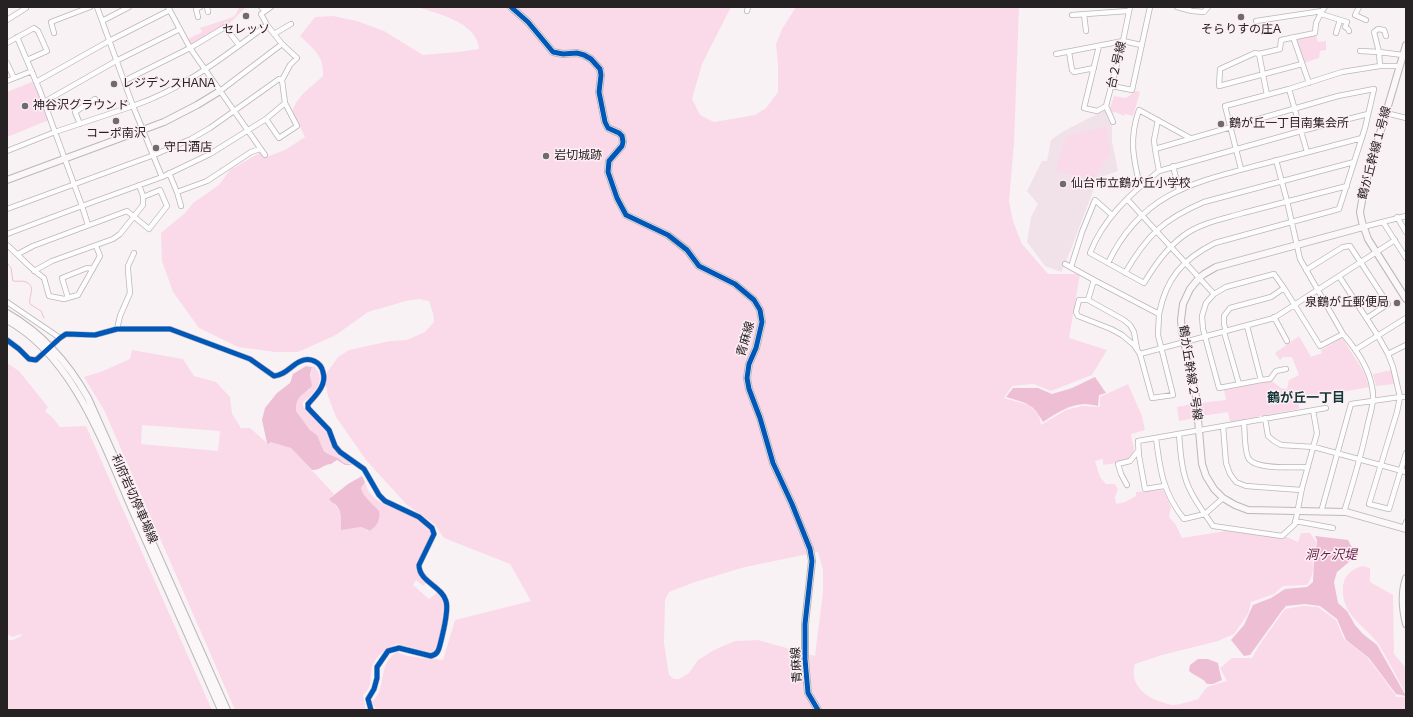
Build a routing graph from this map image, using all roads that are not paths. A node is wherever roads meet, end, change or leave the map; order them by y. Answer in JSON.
{"nodes":[{"id":1,"x":90,"y":7,"type":"edge"},
{"id":2,"x":97,"y":7,"type":"edge"},
{"id":3,"x":129,"y":7,"type":"edge"},
{"id":4,"x":200,"y":7,"type":"edge"},
{"id":5,"x":261,"y":7,"type":"edge"},
{"id":6,"x":271,"y":7,"type":"edge"},
{"id":7,"x":511,"y":7,"type":"edge"},
{"id":8,"x":1150,"y":7,"type":"edge"},
{"id":9,"x":1178,"y":7,"type":"edge"},
{"id":10,"x":1208,"y":7,"type":"edge"},
{"id":11,"x":1359,"y":7,"type":"edge"},
{"id":12,"x":26,"y":8,"type":"dead end"},
{"id":13,"x":169,"y":9,"type":"edge"},
{"id":14,"x":1129,"y":9,"type":"edge"},
{"id":15,"x":1323,"y":11,"type":"edge"},
{"id":16,"x":265,"y":12,"type":"junction"},
{"id":17,"x":1084,"y":14,"type":"junction"},
{"id":18,"x":1072,"y":16,"type":"dead end"},
{"id":19,"x":198,"y":17,"type":"dead end"},
{"id":20,"x":7,"y":20,"type":"edge"},
{"id":21,"x":102,"y":20,"type":"junction"},
{"id":22,"x":1340,"y":20,"type":"junction"},
{"id":23,"x":1366,"y":20,"type":"dead end"},
{"id":24,"x":1256,"y":21,"type":"dead end"},
{"id":25,"x":291,"y":24,"type":"dead end"},
{"id":26,"x":267,"y":25,"type":"junction"},
{"id":27,"x":180,"y":29,"type":"junction"},
{"id":28,"x":1086,"y":31,"type":"dead end"},
{"id":29,"x":1349,"y":31,"type":"dead end"},
{"id":30,"x":54,"y":33,"type":"dead end"},
{"id":31,"x":1336,"y":33,"type":"dead end"},
{"id":32,"x":274,"y":34,"type":"junction"},
{"id":33,"x":1386,"y":36,"type":"dead end"},
{"id":34,"x":17,"y":37,"type":"junction"},
{"id":35,"x":1293,"y":37,"type":"junction"},
{"id":36,"x":110,"y":41,"type":"junction"},
{"id":37,"x":1123,"y":42,"type":"junction"},
{"id":38,"x":7,"y":43,"type":"edge"},
{"id":39,"x":282,"y":44,"type":"junction"},
{"id":40,"x":239,"y":45,"type":"junction"},
{"id":41,"x":1141,"y":45,"type":"junction"},
{"id":42,"x":1406,"y":45,"type":"edge"},
{"id":43,"x":1100,"y":46,"type":"junction"},
{"id":44,"x":190,"y":48,"type":"junction"},
{"id":45,"x":1360,"y":51,"type":"dead end"},
{"id":46,"x":1069,"y":52,"type":"junction"},
{"id":47,"x":1379,"y":52,"type":"junction"},
{"id":48,"x":1056,"y":54,"type":"dead end"},
{"id":49,"x":1259,"y":54,"type":"junction"},
{"id":50,"x":1403,"y":54,"type":"junction"},
{"id":51,"x":27,"y":60,"type":"junction"},
{"id":52,"x":116,"y":61,"type":"junction"},
{"id":53,"x":7,"y":63,"type":"edge"},
{"id":54,"x":1302,"y":64,"type":"junction"},
{"id":55,"x":1380,"y":66,"type":"junction"},
{"id":56,"x":1400,"y":66,"type":"junction"},
{"id":57,"x":1094,"y":68,"type":"junction"},
{"id":58,"x":205,"y":70,"type":"junction"},
{"id":59,"x":32,"y":71,"type":"junction"},
{"id":60,"x":1263,"y":75,"type":"junction"},
{"id":61,"x":14,"y":78,"type":"junction"},
{"id":62,"x":282,"y":80,"type":"junction"},
{"id":63,"x":124,"y":81,"type":"junction"},
{"id":64,"x":7,"y":82,"type":"edge"},
{"id":65,"x":36,"y":82,"type":"junction"},
{"id":66,"x":1309,"y":83,"type":"junction"},
{"id":67,"x":1112,"y":86,"type":"junction"},
{"id":68,"x":1289,"y":89,"type":"junction"},
{"id":69,"x":220,"y":90,"type":"junction"},
{"id":70,"x":1268,"y":95,"type":"junction"},
{"id":71,"x":95,"y":99,"type":"dead end"},
{"id":72,"x":44,"y":102,"type":"junction"},
{"id":73,"x":285,"y":103,"type":"junction"},
{"id":74,"x":133,"y":106,"type":"junction"},
{"id":75,"x":1106,"y":106,"type":"junction"},
{"id":76,"x":1295,"y":109,"type":"junction"},
{"id":77,"x":234,"y":111,"type":"junction"},
{"id":78,"x":1386,"y":113,"type":"junction"},
{"id":79,"x":1368,"y":114,"type":"junction"},
{"id":80,"x":1406,"y":118,"type":"edge"},
{"id":81,"x":266,"y":119,"type":"junction"},
{"id":82,"x":1158,"y":120,"type":"junction"},
{"id":83,"x":1113,"y":122,"type":"dead end"},
{"id":84,"x":80,"y":124,"type":"junction"},
{"id":85,"x":1230,"y":128,"type":"junction"},
{"id":86,"x":248,"y":130,"type":"junction"},
{"id":87,"x":142,"y":131,"type":"junction"},
{"id":88,"x":1301,"y":131,"type":"junction"},
{"id":89,"x":55,"y":132,"type":"junction"},
{"id":90,"x":1190,"y":138,"type":"junction"},
{"id":91,"x":1362,"y":138,"type":"junction"},
{"id":92,"x":260,"y":149,"type":"junction"},
{"id":93,"x":1155,"y":149,"type":"junction"},
{"id":94,"x":1236,"y":149,"type":"junction"},
{"id":95,"x":7,"y":151,"type":"edge"},
{"id":96,"x":1307,"y":152,"type":"junction"},
{"id":97,"x":154,"y":155,"type":"junction"},
{"id":98,"x":265,"y":155,"type":"dead end"},
{"id":99,"x":65,"y":159,"type":"junction"},
{"id":100,"x":1276,"y":160,"type":"junction"},
{"id":101,"x":1354,"y":162,"type":"junction"},
{"id":102,"x":1173,"y":166,"type":"junction"},
{"id":103,"x":1241,"y":170,"type":"junction"},
{"id":104,"x":1159,"y":171,"type":"junction"},
{"id":105,"x":170,"y":173,"type":"junction"},
{"id":106,"x":162,"y":177,"type":"junction"},
{"id":107,"x":7,"y":180,"type":"edge"},
{"id":108,"x":1282,"y":181,"type":"junction"},
{"id":109,"x":74,"y":184,"type":"junction"},
{"id":110,"x":139,"y":186,"type":"junction"},
{"id":111,"x":1140,"y":186,"type":"junction"},
{"id":112,"x":1346,"y":186,"type":"junction"},
{"id":113,"x":1179,"y":190,"type":"junction"},
{"id":114,"x":177,"y":192,"type":"junction"},
{"id":115,"x":143,"y":197,"type":"junction"},
{"id":116,"x":1127,"y":199,"type":"junction"},
{"id":117,"x":1287,"y":201,"type":"junction"},
{"id":118,"x":82,"y":206,"type":"junction"},
{"id":119,"x":181,"y":206,"type":"dead end"},
{"id":120,"x":7,"y":209,"type":"edge"},
{"id":121,"x":1112,"y":215,"type":"junction"},
{"id":122,"x":1142,"y":216,"type":"junction"},
{"id":123,"x":1406,"y":216,"type":"edge"},
{"id":124,"x":134,"y":217,"type":"junction"},
{"id":125,"x":1397,"y":217,"type":"junction"},
{"id":126,"x":1292,"y":222,"type":"junction"},
{"id":127,"x":1383,"y":222,"type":"junction"},
{"id":128,"x":88,"y":225,"type":"junction"},
{"id":129,"x":1364,"y":227,"type":"junction"},
{"id":130,"x":1156,"y":231,"type":"junction"},
{"id":131,"x":1406,"y":232,"type":"edge"},
{"id":132,"x":7,"y":234,"type":"edge"},
{"id":133,"x":1395,"y":240,"type":"junction"},
{"id":134,"x":7,"y":245,"type":"edge"},
{"id":135,"x":1296,"y":245,"type":"junction"},
{"id":136,"x":96,"y":246,"type":"junction"},
{"id":137,"x":1171,"y":246,"type":"junction"},
{"id":138,"x":134,"y":252,"type":"dead end"},
{"id":139,"x":1376,"y":252,"type":"junction"},
{"id":140,"x":18,"y":254,"type":"junction"},
{"id":141,"x":1406,"y":258,"type":"edge"},
{"id":142,"x":1185,"y":262,"type":"junction"},
{"id":143,"x":1360,"y":262,"type":"junction"},
{"id":144,"x":1108,"y":263,"type":"junction"},
{"id":145,"x":1065,"y":264,"type":"dead end"},
{"id":146,"x":1071,"y":267,"type":"junction"},
{"id":147,"x":93,"y":269,"type":"junction"},
{"id":148,"x":1306,"y":270,"type":"junction"},
{"id":149,"x":34,"y":271,"type":"junction"},
{"id":150,"x":1125,"y":272,"type":"junction"},
{"id":151,"x":1339,"y":276,"type":"junction"},
{"id":152,"x":1199,"y":278,"type":"junction"},
{"id":153,"x":1094,"y":280,"type":"junction"},
{"id":154,"x":1284,"y":288,"type":"junction"},
{"id":155,"x":1318,"y":290,"type":"junction"},
{"id":156,"x":1214,"y":294,"type":"junction"},
{"id":157,"x":68,"y":298,"type":"junction"},
{"id":158,"x":1406,"y":299,"type":"edge"},
{"id":159,"x":1088,"y":300,"type":"junction"},
{"id":160,"x":7,"y":302,"type":"edge"},
{"id":161,"x":1295,"y":305,"type":"junction"},
{"id":162,"x":7,"y":313,"type":"edge"},
{"id":163,"x":1159,"y":314,"type":"junction"},
{"id":164,"x":1274,"y":317,"type":"junction"},
{"id":165,"x":1367,"y":318,"type":"junction"},
{"id":166,"x":1406,"y":318,"type":"edge"},
{"id":167,"x":7,"y":320,"type":"edge"},
{"id":168,"x":1247,"y":326,"type":"junction"},
{"id":169,"x":117,"y":329,"type":"junction"},
{"id":170,"x":1225,"y":331,"type":"junction"},
{"id":171,"x":1343,"y":334,"type":"junction"},
{"id":172,"x":1378,"y":336,"type":"junction"},
{"id":173,"x":1206,"y":337,"type":"junction"},
{"id":174,"x":60,"y":338,"type":"junction"},
{"id":175,"x":7,"y":340,"type":"edge"},
{"id":176,"x":1287,"y":341,"type":"dead end"},
{"id":177,"x":1184,"y":343,"type":"junction"},
{"id":178,"x":1406,"y":345,"type":"edge"},
{"id":179,"x":48,"y":349,"type":"junction"},
{"id":180,"x":1137,"y":349,"type":"junction"},
{"id":181,"x":1161,"y":349,"type":"junction"},
{"id":182,"x":1355,"y":350,"type":"junction"},
{"id":183,"x":1140,"y":354,"type":"junction"},
{"id":184,"x":1388,"y":354,"type":"junction"},
{"id":185,"x":1286,"y":369,"type":"dead end"},
{"id":186,"x":1261,"y":380,"type":"junction"},
{"id":187,"x":1239,"y":384,"type":"junction"},
{"id":188,"x":1400,"y":397,"type":"junction"},
{"id":189,"x":1406,"y":397,"type":"edge"},
{"id":190,"x":1373,"y":401,"type":"junction"},
{"id":191,"x":1326,"y":408,"type":"dead end"},
{"id":192,"x":1313,"y":410,"type":"junction"},
{"id":193,"x":1265,"y":418,"type":"junction"},
{"id":194,"x":1244,"y":422,"type":"junction"},
{"id":195,"x":1223,"y":426,"type":"junction"},
{"id":196,"x":1199,"y":430,"type":"junction"},
{"id":197,"x":1179,"y":434,"type":"junction"},
{"id":198,"x":1156,"y":438,"type":"junction"},
{"id":199,"x":1314,"y":447,"type":"junction"},
{"id":200,"x":1138,"y":451,"type":"junction"},
{"id":201,"x":1338,"y":453,"type":"junction"},
{"id":202,"x":1406,"y":453,"type":"edge"},
{"id":203,"x":1360,"y":459,"type":"junction"},
{"id":204,"x":1381,"y":466,"type":"junction"},
{"id":205,"x":1308,"y":467,"type":"junction"},
{"id":206,"x":1403,"y":471,"type":"edge"},
{"id":207,"x":1127,"y":484,"type":"dead end"},
{"id":208,"x":1164,"y":486,"type":"junction"},
{"id":209,"x":1301,"y":490,"type":"junction"},
{"id":210,"x":1223,"y":498,"type":"junction"},
{"id":211,"x":1296,"y":511,"type":"junction"},
{"id":212,"x":1321,"y":512,"type":"junction"},
{"id":213,"x":1344,"y":512,"type":"junction"},
{"id":214,"x":1205,"y":514,"type":"junction"},
{"id":215,"x":1295,"y":521,"type":"junction"},
{"id":216,"x":1406,"y":522,"type":"edge"},
{"id":217,"x":1333,"y":528,"type":"dead end"},
{"id":218,"x":1405,"y":529,"type":"edge"},
{"id":219,"x":1406,"y":578,"type":"edge"},
{"id":220,"x":1406,"y":624,"type":"edge"},
{"id":221,"x":221,"y":710,"type":"edge"},
{"id":222,"x":227,"y":710,"type":"edge"},
{"id":223,"x":371,"y":710,"type":"edge"},
{"id":224,"x":818,"y":710,"type":"edge"}],
"edges":[{"from":1,"to":30,"type":"street"},
{"from":2,"to":21,"type":"street"},
{"from":3,"to":21,"type":"street"},
{"from":4,"to":19,"type":"street"},
{"from":5,"to":16,"type":"street"},
{"from":6,"to":16,"type":"street"},
{"from":7,"to":224,"type":"street","name":"青麻線"},
{"from":8,"to":41,"type":"street"},
{"from":9,"to":10,"type":"street"},
{"from":11,"to":23,"type":"street"},
{"from":12,"to":20,"type":"street"},
{"from":13,"to":27,"type":"street"},
{"from":13,"to":36,"type":"street"},
{"from":14,"to":17,"type":"street"},
{"from":14,"to":37,"type":"street","name":"台２号線"},
{"from":15,"to":22,"type":"street"},
{"from":15,"to":24,"type":"street"},
{"from":15,"to":35,"type":"street"},
{"from":16,"to":26,"type":"street"},
{"from":17,"to":18,"type":"street"},
{"from":17,"to":28,"type":"street"},
{"from":21,"to":36,"type":"street"},
{"from":22,"to":29,"type":"street"},
{"from":22,"to":31,"type":"street"},
{"from":25,"to":32,"type":"street"},
{"from":26,"to":32,"type":"street"},
{"from":26,"to":40,"type":"street"},
{"from":27,"to":44,"type":"street"},
{"from":27,"to":52,"type":"street"},
{"from":32,"to":39,"type":"street"},
{"from":33,"to":47,"type":"street"},
{"from":34,"to":38,"type":"street"},
{"from":34,"to":51,"type":"street"},
{"from":34,"to":51,"type":"street"},
{"from":35,"to":49,"type":"street"},
{"from":35,"to":54,"type":"street"},
{"from":36,"to":52,"type":"street"},
{"from":36,"to":65,"type":"street"},
{"from":37,"to":41,"type":"street"},
{"from":37,"to":43,"type":"street"},
{"from":37,"to":67,"type":"street","name":"台２号線"},
{"from":39,"to":62,"type":"street"},
{"from":39,"to":69,"type":"street"},
{"from":40,"to":44,"type":"street"},
{"from":40,"to":58,"type":"street"},
{"from":41,"to":67,"type":"street"},
{"from":42,"to":50,"type":"street","name":"鶴が丘幹線１号線"},
{"from":43,"to":46,"type":"street"},
{"from":43,"to":57,"type":"street"},
{"from":44,"to":58,"type":"street"},
{"from":44,"to":63,"type":"street"},
{"from":45,"to":47,"type":"street"},
{"from":46,"to":48,"type":"street"},
{"from":46,"to":57,"type":"street"},
{"from":47,"to":50,"type":"street"},
{"from":47,"to":55,"type":"street"},
{"from":49,"to":60,"type":"street"},
{"from":49,"to":60,"type":"street"},
{"from":50,"to":56,"type":"street","name":"鶴が丘幹線１号線"},
{"from":51,"to":59,"type":"street"},
{"from":52,"to":63,"type":"street"},
{"from":52,"to":72,"type":"street"},
{"from":53,"to":61,"type":"street"},
{"from":54,"to":60,"type":"street"},
{"from":54,"to":66,"type":"street"},
{"from":55,"to":56,"type":"street"},
{"from":55,"to":66,"type":"street"},
{"from":56,"to":78,"type":"street","name":"鶴が丘幹線１号線"},
{"from":57,"to":75,"type":"street"},
{"from":58,"to":69,"type":"street"},
{"from":58,"to":74,"type":"street"},
{"from":59,"to":61,"type":"street"},
{"from":59,"to":65,"type":"street"},
{"from":60,"to":70,"type":"street"},
{"from":61,"to":64,"type":"street"},
{"from":62,"to":73,"type":"street"},
{"from":62,"to":77,"type":"street"},
{"from":63,"to":74,"type":"street"},
{"from":65,"to":72,"type":"street"},
{"from":66,"to":68,"type":"street"},
{"from":67,"to":75,"type":"street","name":"台２号線"},
{"from":68,"to":70,"type":"street"},
{"from":68,"to":76,"type":"street"},
{"from":69,"to":77,"type":"street"},
{"from":69,"to":87,"type":"street"},
{"from":70,"to":85,"type":"street"},
{"from":71,"to":84,"type":"street"},
{"from":72,"to":89,"type":"street"},
{"from":73,"to":81,"type":"street"},
{"from":73,"to":81,"type":"street"},
{"from":74,"to":84,"type":"street"},
{"from":74,"to":87,"type":"street"},
{"from":75,"to":83,"type":"street"},
{"from":76,"to":79,"type":"street"},
{"from":76,"to":85,"type":"street"},
{"from":76,"to":88,"type":"street"},
{"from":77,"to":86,"type":"street"},
{"from":77,"to":97,"type":"street"},
{"from":78,"to":80,"type":"street"},
{"from":78,"to":129,"type":"street","name":"鶴が丘幹線１号線"},
{"from":79,"to":88,"type":"street"},
{"from":79,"to":91,"type":"street"},
{"from":81,"to":86,"type":"street"},
{"from":82,"to":90,"type":"street"},
{"from":82,"to":93,"type":"street"},
{"from":82,"to":111,"type":"street"},
{"from":84,"to":89,"type":"street"},
{"from":85,"to":90,"type":"street"},
{"from":85,"to":94,"type":"street"},
{"from":86,"to":92,"type":"street"},
{"from":86,"to":105,"type":"street"},
{"from":87,"to":97,"type":"street"},
{"from":87,"to":99,"type":"street"},
{"from":88,"to":94,"type":"street"},
{"from":88,"to":96,"type":"street"},
{"from":89,"to":95,"type":"street"},
{"from":89,"to":99,"type":"street"},
{"from":90,"to":93,"type":"street"},
{"from":91,"to":96,"type":"street"},
{"from":91,"to":101,"type":"street"},
{"from":92,"to":98,"type":"street"},
{"from":92,"to":114,"type":"street"},
{"from":93,"to":104,"type":"street"},
{"from":94,"to":102,"type":"street"},
{"from":94,"to":103,"type":"street"},
{"from":96,"to":100,"type":"street"},
{"from":97,"to":106,"type":"street"},
{"from":97,"to":109,"type":"street"},
{"from":99,"to":107,"type":"street"},
{"from":99,"to":109,"type":"street"},
{"from":100,"to":103,"type":"street"},
{"from":100,"to":108,"type":"street"},
{"from":101,"to":108,"type":"street"},
{"from":101,"to":112,"type":"street"},
{"from":102,"to":104,"type":"street"},
{"from":102,"to":113,"type":"street"},
{"from":103,"to":113,"type":"street"},
{"from":104,"to":111,"type":"street"},
{"from":105,"to":106,"type":"street"},
{"from":105,"to":114,"type":"street"},
{"from":106,"to":110,"type":"street"},
{"from":108,"to":117,"type":"street"},
{"from":108,"to":130,"type":"street"},
{"from":109,"to":118,"type":"street"},
{"from":109,"to":120,"type":"street"},
{"from":110,"to":115,"type":"street"},
{"from":110,"to":118,"type":"street"},
{"from":111,"to":116,"type":"street"},
{"from":112,"to":117,"type":"street"},
{"from":112,"to":126,"type":"street"},
{"from":113,"to":122,"type":"street"},
{"from":114,"to":119,"type":"street"},
{"from":115,"to":124,"type":"street"},
{"from":115,"to":124,"type":"street"},
{"from":116,"to":121,"type":"street"},
{"from":116,"to":122,"type":"street"},
{"from":117,"to":126,"type":"street"},
{"from":117,"to":137,"type":"street"},
{"from":118,"to":128,"type":"street"},
{"from":118,"to":132,"type":"street"},
{"from":121,"to":144,"type":"street"},
{"from":121,"to":146,"type":"street"},
{"from":122,"to":130,"type":"street"},
{"from":122,"to":144,"type":"street"},
{"from":123,"to":125,"type":"street"},
{"from":124,"to":128,"type":"street"},
{"from":124,"to":136,"type":"street"},
{"from":125,"to":127,"type":"street"},
{"from":125,"to":131,"type":"street"},
{"from":126,"to":135,"type":"street"},
{"from":126,"to":142,"type":"street"},
{"from":127,"to":129,"type":"street"},
{"from":127,"to":133,"type":"street"},
{"from":128,"to":140,"type":"street"},
{"from":129,"to":135,"type":"street","name":"鶴が丘幹線２号線"},
{"from":129,"to":139,"type":"street","name":"鶴が丘幹線１号線"},
{"from":130,"to":137,"type":"street"},
{"from":130,"to":150,"type":"street"},
{"from":133,"to":139,"type":"street"},
{"from":133,"to":141,"type":"street"},
{"from":134,"to":140,"type":"street"},
{"from":135,"to":148,"type":"street"},
{"from":135,"to":152,"type":"street","name":"鶴が丘幹線２号線"},
{"from":136,"to":147,"type":"street"},
{"from":136,"to":149,"type":"street"},
{"from":137,"to":142,"type":"street"},
{"from":137,"to":150,"type":"street"},
{"from":138,"to":169,"type":"street"},
{"from":139,"to":143,"type":"street"},
{"from":139,"to":158,"type":"street","name":"鶴が丘幹線１号線"},
{"from":140,"to":149,"type":"street"},
{"from":142,"to":152,"type":"street"},
{"from":142,"to":163,"type":"street"},
{"from":143,"to":148,"type":"street"},
{"from":143,"to":151,"type":"street"},
{"from":143,"to":165,"type":"street"},
{"from":144,"to":150,"type":"street"},
{"from":145,"to":146,"type":"street"},
{"from":146,"to":153,"type":"street"},
{"from":147,"to":157,"type":"street"},
{"from":147,"to":157,"type":"street"},
{"from":148,"to":155,"type":"street"},
{"from":149,"to":157,"type":"street"},
{"from":151,"to":155,"type":"street"},
{"from":151,"to":165,"type":"street"},
{"from":152,"to":156,"type":"street"},
{"from":152,"to":177,"type":"street","name":"鶴が丘幹線２号線"},
{"from":153,"to":159,"type":"street"},
{"from":153,"to":163,"type":"street"},
{"from":154,"to":156,"type":"street"},
{"from":154,"to":161,"type":"street"},
{"from":154,"to":170,"type":"street"},
{"from":155,"to":161,"type":"street"},
{"from":155,"to":171,"type":"street"},
{"from":156,"to":173,"type":"street"},
{"from":159,"to":180,"type":"street"},
{"from":159,"to":180,"type":"street"},
{"from":160,"to":174,"type":"street"},
{"from":161,"to":164,"type":"street"},
{"from":161,"to":171,"type":"street"},
{"from":162,"to":179,"type":"street","name":"利府岩切停車場線"},
{"from":163,"to":181,"type":"street"},
{"from":164,"to":168,"type":"street"},
{"from":164,"to":176,"type":"street"},
{"from":165,"to":172,"type":"street"},
{"from":166,"to":172,"type":"street"},
{"from":167,"to":179,"type":"street","name":"利府岩切停車場線"},
{"from":168,"to":170,"type":"street"},
{"from":168,"to":186,"type":"street"},
{"from":169,"to":174,"type":"street"},
{"from":169,"to":223,"type":"street"},
{"from":170,"to":173,"type":"street"},
{"from":170,"to":187,"type":"street"},
{"from":171,"to":182,"type":"street"},
{"from":172,"to":182,"type":"street"},
{"from":172,"to":184,"type":"street"},
{"from":173,"to":177,"type":"street"},
{"from":173,"to":187,"type":"street"},
{"from":174,"to":179,"type":"street"},
{"from":175,"to":179,"type":"street"},
{"from":177,"to":181,"type":"street"},
{"from":177,"to":196,"type":"street","name":"鶴が丘幹線２号線"},
{"from":178,"to":184,"type":"street"},
{"from":179,"to":221,"type":"street","name":"利府岩切停車場線"},
{"from":179,"to":222,"type":"street","name":"利府岩切停車場線"},
{"from":180,"to":183,"type":"street"},
{"from":181,"to":183,"type":"street"},
{"from":181,"to":183,"type":"street"},
{"from":182,"to":190,"type":"street"},
{"from":184,"to":188,"type":"street"},
{"from":185,"to":186,"type":"street"},
{"from":186,"to":187,"type":"street"},
{"from":188,"to":189,"type":"street"},
{"from":188,"to":190,"type":"street"},
{"from":188,"to":204,"type":"street"},
{"from":190,"to":201,"type":"street"},
{"from":190,"to":203,"type":"street"},
{"from":191,"to":192,"type":"street"},
{"from":192,"to":193,"type":"street"},
{"from":192,"to":199,"type":"street"},
{"from":193,"to":194,"type":"street"},
{"from":193,"to":199,"type":"street"},
{"from":194,"to":195,"type":"street"},
{"from":194,"to":205,"type":"street"},
{"from":195,"to":196,"type":"street"},
{"from":195,"to":209,"type":"street"},
{"from":196,"to":197,"type":"street"},
{"from":196,"to":210,"type":"street","name":"鶴が丘幹線２号線"},
{"from":197,"to":198,"type":"street"},
{"from":197,"to":214,"type":"street"},
{"from":198,"to":200,"type":"street"},
{"from":198,"to":208,"type":"street"},
{"from":199,"to":201,"type":"street"},
{"from":199,"to":205,"type":"street"},
{"from":200,"to":207,"type":"street"},
{"from":200,"to":208,"type":"street"},
{"from":201,"to":203,"type":"street"},
{"from":201,"to":212,"type":"street"},
{"from":202,"to":206,"type":"street"},
{"from":203,"to":204,"type":"street"},
{"from":203,"to":213,"type":"street"},
{"from":204,"to":206,"type":"street"},
{"from":204,"to":206,"type":"street"},
{"from":205,"to":209,"type":"street"},
{"from":208,"to":214,"type":"street"},
{"from":209,"to":211,"type":"street"},
{"from":210,"to":211,"type":"street","name":"鶴が丘幹線２号線"},
{"from":210,"to":214,"type":"street"},
{"from":211,"to":212,"type":"street","name":"鶴が丘幹線２号線"},
{"from":211,"to":215,"type":"street"},
{"from":212,"to":213,"type":"street","name":"鶴が丘幹線２号線"},
{"from":213,"to":218,"type":"street","name":"鶴が丘幹線２号線"},
{"from":214,"to":215,"type":"street"},
{"from":215,"to":217,"type":"street"},
{"from":216,"to":218,"type":"street"},
{"from":219,"to":220,"type":"street"}]}
